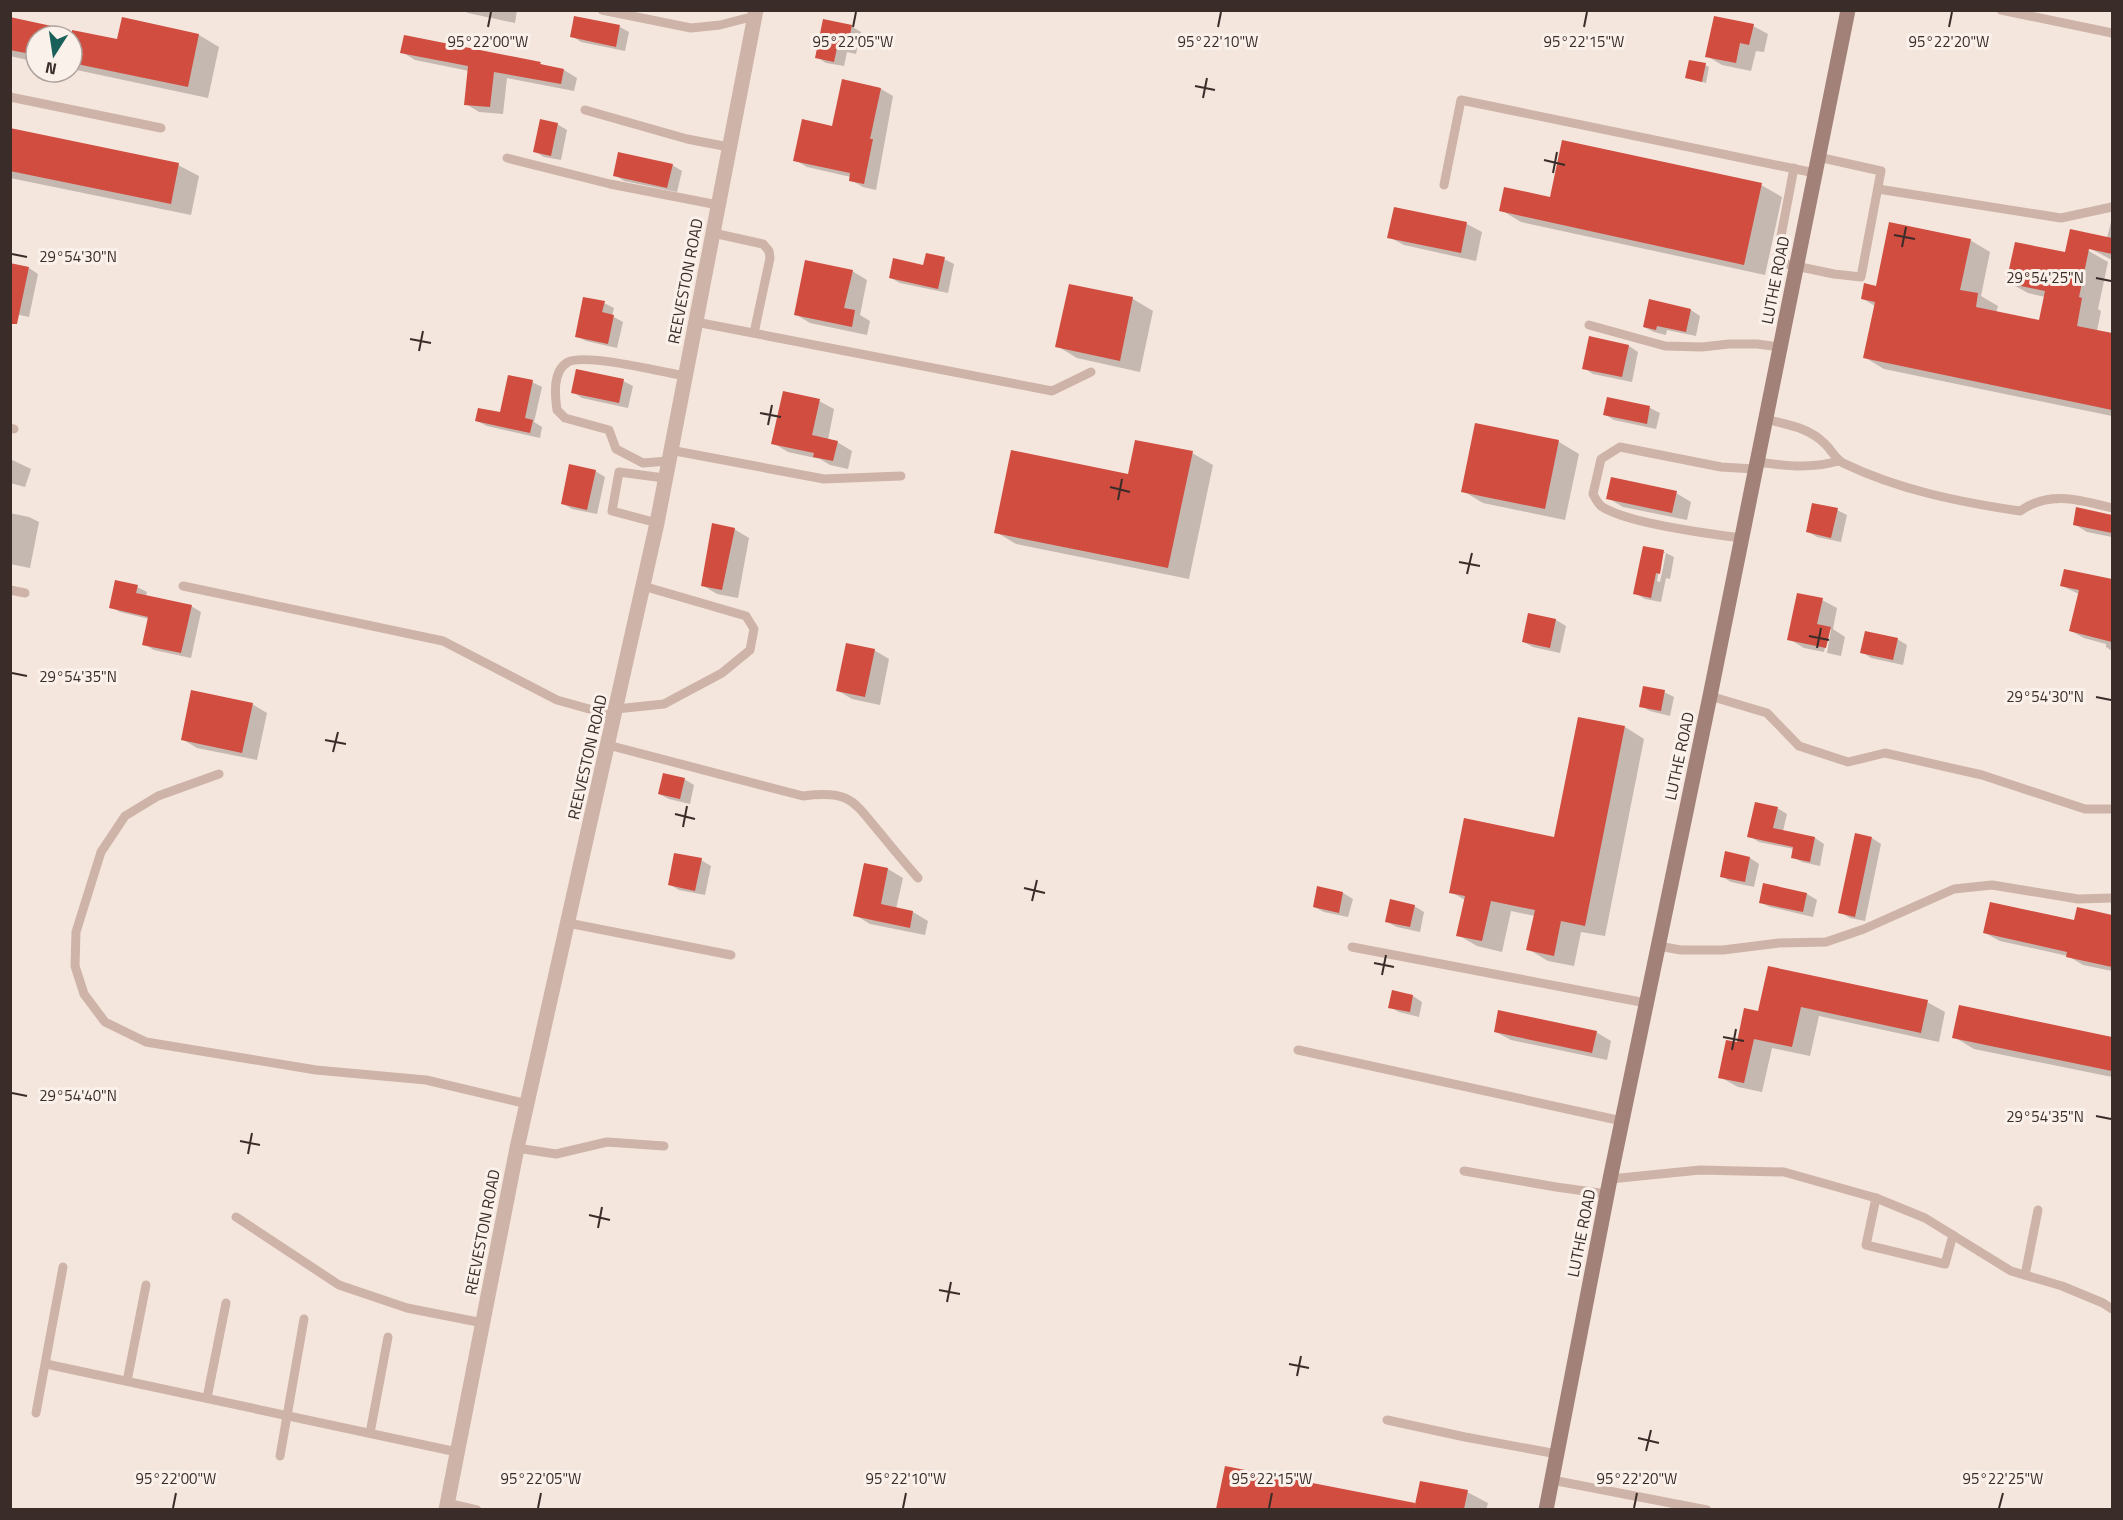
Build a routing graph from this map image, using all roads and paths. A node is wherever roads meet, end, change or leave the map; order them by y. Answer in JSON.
{"nodes":[{"id":1,"x":602,"y":10,"type":"edge"},
{"id":2,"x":1848,"y":10,"type":"edge"},
{"id":3,"x":2001,"y":10,"type":"edge"},
{"id":4,"x":755,"y":13,"type":"edge"},
{"id":5,"x":2112,"y":33,"type":"edge"},
{"id":6,"x":10,"y":97,"type":"edge"},
{"id":7,"x":585,"y":110,"type":"dead end"},
{"id":8,"x":161,"y":128,"type":"dead end"},
{"id":9,"x":729,"y":147,"type":"junction"},
{"id":10,"x":1818,"y":157,"type":"junction"},
{"id":11,"x":507,"y":158,"type":"dead end"},
{"id":12,"x":1794,"y":168,"type":"junction"},
{"id":13,"x":1815,"y":173,"type":"junction"},
{"id":14,"x":1444,"y":185,"type":"dead end"},
{"id":15,"x":1878,"y":189,"type":"junction"},
{"id":16,"x":718,"y":205,"type":"junction"},
{"id":17,"x":2112,"y":207,"type":"edge"},
{"id":18,"x":713,"y":233,"type":"junction"},
{"id":19,"x":1796,"y":266,"type":"junction"},
{"id":20,"x":696,"y":322,"type":"junction"},
{"id":21,"x":1589,"y":325,"type":"dead end"},
{"id":22,"x":754,"y":333,"type":"junction"},
{"id":23,"x":1780,"y":347,"type":"junction"},
{"id":24,"x":1091,"y":372,"type":"dead end"},
{"id":25,"x":685,"y":376,"type":"junction"},
{"id":26,"x":1766,"y":419,"type":"junction"},
{"id":27,"x":669,"y":455,"type":"junction"},
{"id":28,"x":1839,"y":461,"type":"junction"},
{"id":29,"x":1756,"y":466,"type":"junction"},
{"id":30,"x":901,"y":476,"type":"dead end"},
{"id":31,"x":664,"y":478,"type":"junction"},
{"id":32,"x":2112,"y":508,"type":"edge"},
{"id":33,"x":657,"y":523,"type":"junction"},
{"id":34,"x":1742,"y":538,"type":"junction"},
{"id":35,"x":183,"y":586,"type":"dead end"},
{"id":36,"x":643,"y":586,"type":"junction"},
{"id":37,"x":10,"y":590,"type":"edge"},
{"id":38,"x":25,"y":593,"type":"dead end"},
{"id":39,"x":1710,"y":696,"type":"junction"},
{"id":40,"x":615,"y":713,"type":"junction"},
{"id":41,"x":608,"y":745,"type":"junction"},
{"id":42,"x":219,"y":774,"type":"dead end"},
{"id":43,"x":2112,"y":809,"type":"edge"},
{"id":44,"x":918,"y":878,"type":"dead end"},
{"id":45,"x":2112,"y":898,"type":"edge"},
{"id":46,"x":568,"y":923,"type":"junction"},
{"id":47,"x":1658,"y":946,"type":"junction"},
{"id":48,"x":1352,"y":947,"type":"dead end"},
{"id":49,"x":731,"y":955,"type":"dead end"},
{"id":50,"x":1646,"y":1003,"type":"junction"},
{"id":51,"x":1298,"y":1050,"type":"dead end"},
{"id":52,"x":526,"y":1104,"type":"junction"},
{"id":53,"x":1622,"y":1120,"type":"junction"},
{"id":54,"x":664,"y":1146,"type":"dead end"},
{"id":55,"x":517,"y":1148,"type":"junction"},
{"id":56,"x":1464,"y":1172,"type":"dead end"},
{"id":57,"x":1608,"y":1186,"type":"junction"},
{"id":58,"x":1876,"y":1198,"type":"junction"},
{"id":59,"x":2038,"y":1209,"type":"dead end"},
{"id":60,"x":236,"y":1217,"type":"dead end"},
{"id":61,"x":1953,"y":1235,"type":"junction"},
{"id":62,"x":63,"y":1267,"type":"dead end"},
{"id":63,"x":2025,"y":1275,"type":"junction"},
{"id":64,"x":146,"y":1284,"type":"dead end"},
{"id":65,"x":226,"y":1303,"type":"dead end"},
{"id":66,"x":2112,"y":1309,"type":"edge"},
{"id":67,"x":304,"y":1319,"type":"dead end"},
{"id":68,"x":483,"y":1323,"type":"junction"},
{"id":69,"x":388,"y":1337,"type":"dead end"},
{"id":70,"x":46,"y":1364,"type":"junction"},
{"id":71,"x":126,"y":1382,"type":"junction"},
{"id":72,"x":207,"y":1398,"type":"junction"},
{"id":73,"x":36,"y":1413,"type":"dead end"},
{"id":74,"x":287,"y":1416,"type":"junction"},
{"id":75,"x":1387,"y":1420,"type":"dead end"},
{"id":76,"x":370,"y":1433,"type":"junction"},
{"id":77,"x":458,"y":1452,"type":"junction"},
{"id":78,"x":1557,"y":1454,"type":"junction"},
{"id":79,"x":280,"y":1456,"type":"dead end"},
{"id":80,"x":1552,"y":1480,"type":"junction"},
{"id":81,"x":446,"y":1506,"type":"edge"},
{"id":82,"x":477,"y":1509,"type":"edge"},
{"id":83,"x":1546,"y":1509,"type":"edge"},
{"id":84,"x":1707,"y":1509,"type":"edge"}],
"edges":[{"from":1,"to":4,"type":"lane"},
{"from":2,"to":10,"type":"street","name":"LUTHE ROAD"},
{"from":3,"to":5,"type":"lane"},
{"from":4,"to":9,"type":"street","name":"REEVESTON ROAD"},
{"from":6,"to":8,"type":"lane"},
{"from":7,"to":9,"type":"lane"},
{"from":9,"to":16,"type":"street","name":"REEVESTON ROAD"},
{"from":10,"to":13,"type":"street","name":"LUTHE ROAD"},
{"from":10,"to":15,"type":"lane"},
{"from":11,"to":16,"type":"lane"},
{"from":12,"to":13,"type":"lane"},
{"from":12,"to":14,"type":"lane"},
{"from":12,"to":19,"type":"lane"},
{"from":13,"to":19,"type":"street","name":"LUTHE ROAD"},
{"from":15,"to":17,"type":"lane"},
{"from":15,"to":19,"type":"lane"},
{"from":16,"to":18,"type":"street","name":"REEVESTON ROAD"},
{"from":18,"to":20,"type":"street","name":"REEVESTON ROAD"},
{"from":18,"to":22,"type":"lane"},
{"from":19,"to":23,"type":"street","name":"LUTHE ROAD"},
{"from":20,"to":22,"type":"lane"},
{"from":20,"to":25,"type":"street","name":"REEVESTON ROAD"},
{"from":21,"to":23,"type":"lane"},
{"from":22,"to":24,"type":"lane"},
{"from":23,"to":26,"type":"street","name":"LUTHE ROAD"},
{"from":25,"to":27,"type":"street","name":"REEVESTON ROAD"},
{"from":25,"to":27,"type":"lane"},
{"from":26,"to":28,"type":"lane"},
{"from":26,"to":29,"type":"street","name":"LUTHE ROAD"},
{"from":27,"to":30,"type":"lane"},
{"from":27,"to":31,"type":"street","name":"REEVESTON ROAD"},
{"from":28,"to":29,"type":"lane"},
{"from":28,"to":32,"type":"lane"},
{"from":29,"to":34,"type":"street","name":"LUTHE ROAD"},
{"from":29,"to":34,"type":"lane"},
{"from":31,"to":33,"type":"street","name":"REEVESTON ROAD"},
{"from":31,"to":33,"type":"lane"},
{"from":33,"to":36,"type":"street","name":"REEVESTON ROAD"},
{"from":34,"to":39,"type":"street","name":"LUTHE ROAD"},
{"from":35,"to":40,"type":"lane"},
{"from":36,"to":40,"type":"street","name":"REEVESTON ROAD"},
{"from":36,"to":40,"type":"lane"},
{"from":37,"to":38,"type":"lane"},
{"from":39,"to":43,"type":"lane"},
{"from":39,"to":47,"type":"street","name":"LUTHE ROAD"},
{"from":40,"to":41,"type":"street","name":"REEVESTON ROAD"},
{"from":41,"to":44,"type":"lane"},
{"from":41,"to":46,"type":"street","name":"REEVESTON ROAD"},
{"from":42,"to":52,"type":"lane"},
{"from":45,"to":47,"type":"lane"},
{"from":46,"to":49,"type":"lane"},
{"from":46,"to":52,"type":"street","name":"REEVESTON ROAD"},
{"from":47,"to":50,"type":"street","name":"LUTHE ROAD"},
{"from":48,"to":50,"type":"lane"},
{"from":50,"to":53,"type":"street","name":"LUTHE ROAD"},
{"from":51,"to":53,"type":"lane"},
{"from":52,"to":55,"type":"street","name":"REEVESTON ROAD"},
{"from":53,"to":57,"type":"street","name":"LUTHE ROAD"},
{"from":54,"to":55,"type":"lane"},
{"from":55,"to":68,"type":"street","name":"REEVESTON ROAD"},
{"from":56,"to":57,"type":"lane"},
{"from":57,"to":58,"type":"lane"},
{"from":57,"to":78,"type":"street","name":"LUTHE ROAD"},
{"from":58,"to":61,"type":"lane"},
{"from":58,"to":61,"type":"lane"},
{"from":59,"to":63,"type":"lane"},
{"from":60,"to":68,"type":"lane"},
{"from":61,"to":63,"type":"lane"},
{"from":62,"to":70,"type":"lane"},
{"from":63,"to":66,"type":"lane"},
{"from":64,"to":71,"type":"lane"},
{"from":65,"to":72,"type":"lane"},
{"from":67,"to":74,"type":"lane"},
{"from":68,"to":77,"type":"street","name":"REEVESTON ROAD"},
{"from":69,"to":76,"type":"lane"},
{"from":70,"to":71,"type":"lane"},
{"from":70,"to":73,"type":"lane"},
{"from":71,"to":72,"type":"lane"},
{"from":72,"to":74,"type":"lane"},
{"from":74,"to":76,"type":"lane"},
{"from":74,"to":79,"type":"lane"},
{"from":75,"to":78,"type":"lane"},
{"from":76,"to":77,"type":"lane"},
{"from":77,"to":81,"type":"street","name":"REEVESTON ROAD"},
{"from":78,"to":80,"type":"street","name":"LUTHE ROAD"},
{"from":80,"to":83,"type":"street","name":"LUTHE ROAD"},
{"from":80,"to":84,"type":"lane"},
{"from":81,"to":82,"type":"lane"}]}
